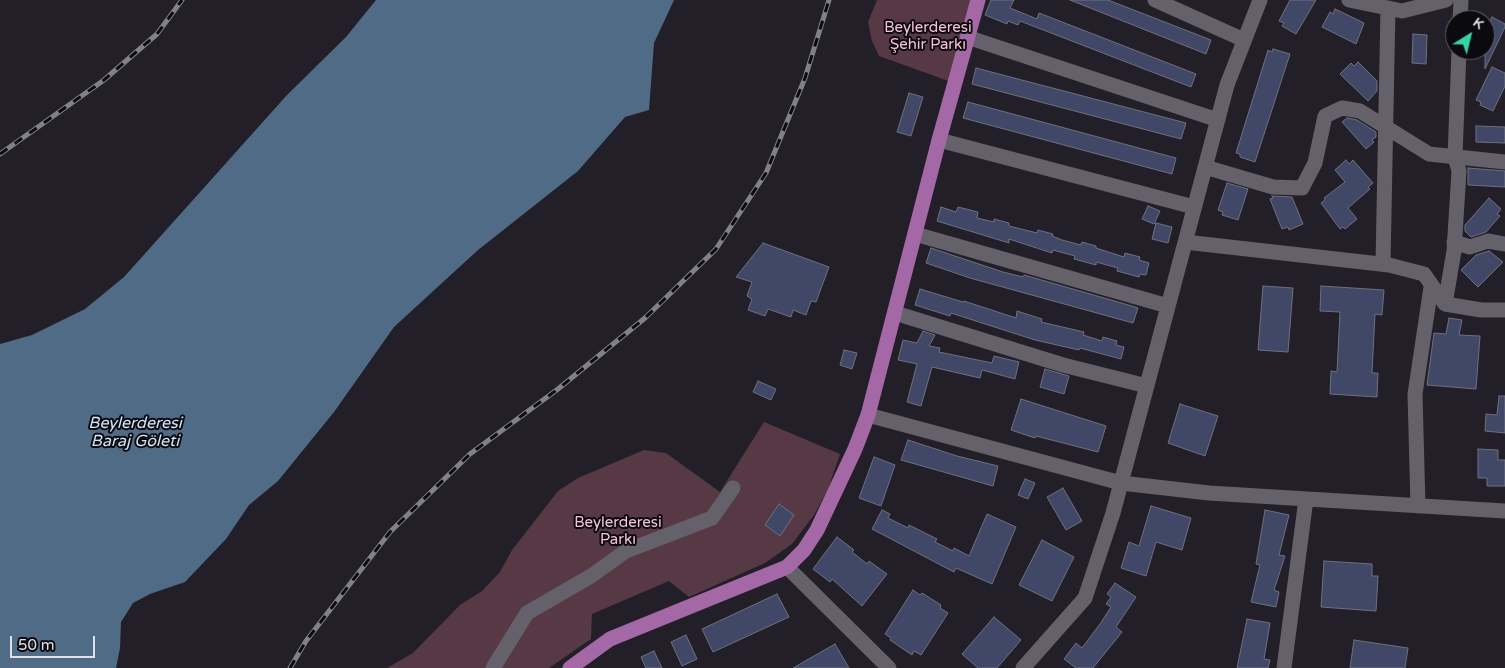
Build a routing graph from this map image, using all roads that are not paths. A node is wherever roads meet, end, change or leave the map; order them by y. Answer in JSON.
{"nodes":[{"id":1,"x":978,"y":0,"type":"edge"},
{"id":2,"x":1155,"y":0,"type":"edge"},
{"id":3,"x":1260,"y":0,"type":"edge"},
{"id":4,"x":1348,"y":0,"type":"edge"},
{"id":5,"x":1446,"y":0,"type":"edge"},
{"id":6,"x":1388,"y":8,"type":"junction"},
{"id":7,"x":967,"y":37,"type":"junction"},
{"id":8,"x":1244,"y":40,"type":"junction"},
{"id":9,"x":1459,"y":60,"type":"edge"},
{"id":10,"x":1387,"y":99,"type":"junction"},
{"id":11,"x":1360,"y":111,"type":"junction"},
{"id":12,"x":1218,"y":120,"type":"junction"},
{"id":13,"x":1386,"y":126,"type":"junction"},
{"id":14,"x":939,"y":140,"type":"junction"},
{"id":15,"x":1455,"y":157,"type":"junction"},
{"id":16,"x":1505,"y":162,"type":"edge"},
{"id":17,"x":1205,"y":167,"type":"junction"},
{"id":18,"x":1194,"y":207,"type":"junction"},
{"id":19,"x":915,"y":234,"type":"junction"},
{"id":20,"x":1185,"y":242,"type":"junction"},
{"id":21,"x":1454,"y":242,"type":"junction"},
{"id":22,"x":1505,"y":244,"type":"edge"},
{"id":23,"x":1382,"y":264,"type":"junction"},
{"id":24,"x":1431,"y":287,"type":"junction"},
{"id":25,"x":1445,"y":304,"type":"junction"},
{"id":26,"x":1168,"y":306,"type":"junction"},
{"id":27,"x":1505,"y":310,"type":"edge"},
{"id":28,"x":895,"y":312,"type":"junction"},
{"id":29,"x":1146,"y":386,"type":"junction"},
{"id":30,"x":868,"y":415,"type":"junction"},
{"id":31,"x":1121,"y":483,"type":"junction"},
{"id":32,"x":733,"y":488,"type":"dead end"},
{"id":33,"x":1306,"y":499,"type":"junction"},
{"id":34,"x":1418,"y":506,"type":"junction"},
{"id":35,"x":1505,"y":511,"type":"edge"},
{"id":36,"x":787,"y":567,"type":"junction"},
{"id":37,"x":1024,"y":667,"type":"edge"},
{"id":38,"x":493,"y":668,"type":"edge"},
{"id":39,"x":570,"y":668,"type":"edge"},
{"id":40,"x":889,"y":668,"type":"edge"},
{"id":41,"x":1284,"y":668,"type":"edge"}],
"edges":[{"from":1,"to":7,"type":"main road"},
{"from":2,"to":8,"type":"street"},
{"from":3,"to":8,"type":"street"},
{"from":4,"to":6,"type":"street"},
{"from":5,"to":6,"type":"street"},
{"from":6,"to":10,"type":"street"},
{"from":7,"to":12,"type":"street"},
{"from":7,"to":14,"type":"main road"},
{"from":8,"to":12,"type":"street"},
{"from":9,"to":15,"type":"street"},
{"from":10,"to":11,"type":"street"},
{"from":10,"to":13,"type":"street"},
{"from":11,"to":13,"type":"street"},
{"from":11,"to":17,"type":"street"},
{"from":12,"to":17,"type":"street"},
{"from":13,"to":15,"type":"street"},
{"from":13,"to":23,"type":"street"},
{"from":14,"to":18,"type":"street"},
{"from":14,"to":19,"type":"main road"},
{"from":15,"to":16,"type":"street"},
{"from":15,"to":21,"type":"street"},
{"from":17,"to":18,"type":"street"},
{"from":18,"to":20,"type":"street"},
{"from":19,"to":26,"type":"street"},
{"from":19,"to":28,"type":"main road"},
{"from":20,"to":23,"type":"street"},
{"from":20,"to":26,"type":"street"},
{"from":21,"to":22,"type":"street"},
{"from":21,"to":25,"type":"street"},
{"from":23,"to":24,"type":"street"},
{"from":24,"to":25,"type":"street"},
{"from":24,"to":34,"type":"street"},
{"from":25,"to":27,"type":"street"},
{"from":26,"to":29,"type":"street"},
{"from":28,"to":29,"type":"street"},
{"from":28,"to":30,"type":"main road"},
{"from":29,"to":31,"type":"street"},
{"from":30,"to":31,"type":"street"},
{"from":30,"to":36,"type":"main road"},
{"from":31,"to":33,"type":"street"},
{"from":31,"to":37,"type":"street"},
{"from":32,"to":38,"type":"street"},
{"from":33,"to":34,"type":"street"},
{"from":33,"to":41,"type":"street"},
{"from":34,"to":35,"type":"street"},
{"from":36,"to":39,"type":"main road"},
{"from":36,"to":40,"type":"street"}]}
